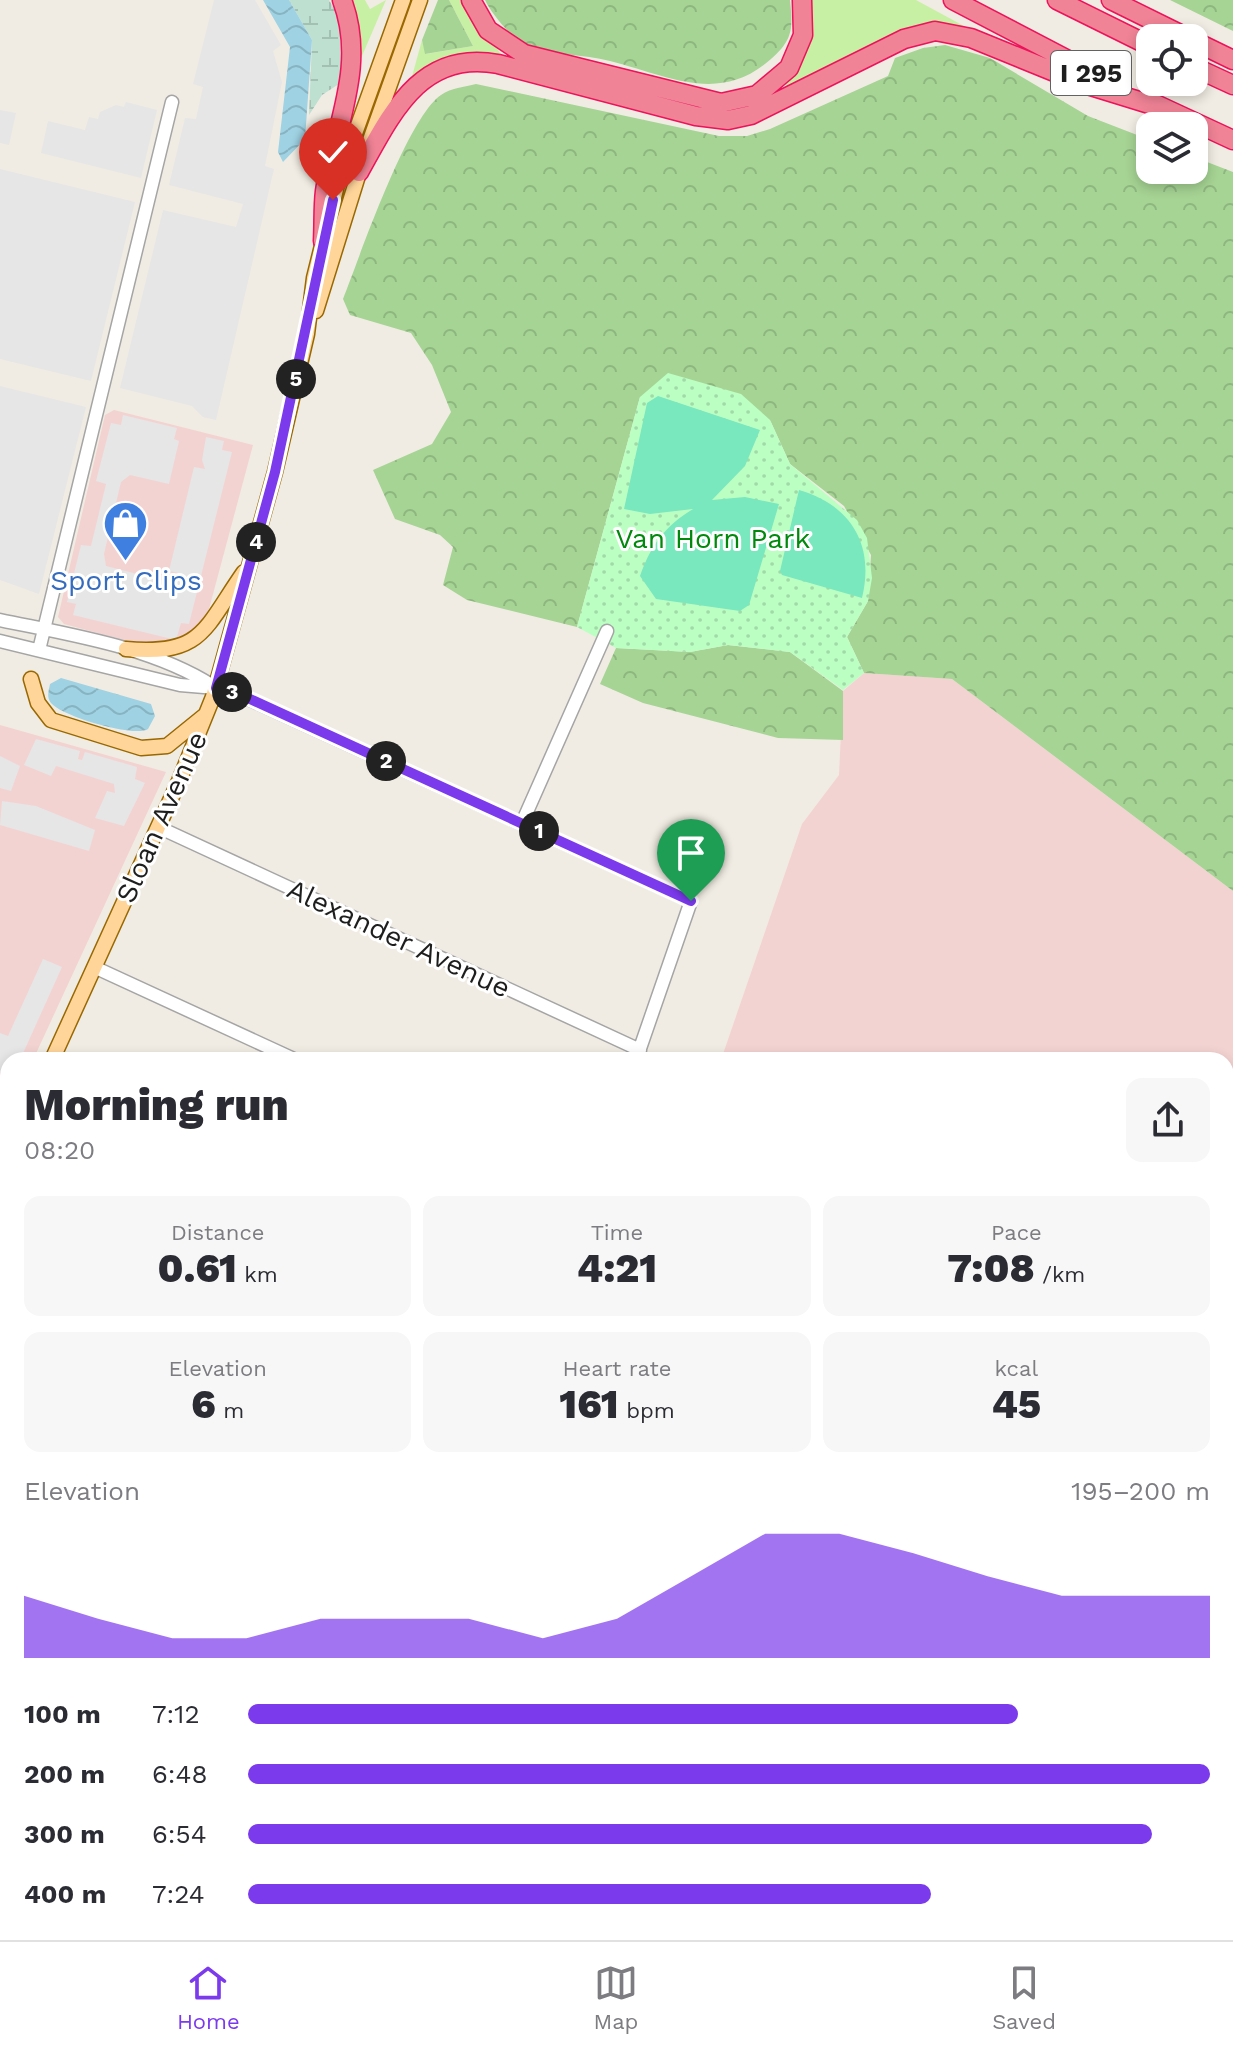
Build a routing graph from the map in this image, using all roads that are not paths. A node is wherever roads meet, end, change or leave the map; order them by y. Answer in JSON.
{"nodes":[{"id":1,"x":342,"y":0,"type":"edge"},
{"id":2,"x":403,"y":0,"type":"edge"},
{"id":3,"x":420,"y":0,"type":"edge"},
{"id":4,"x":471,"y":0,"type":"edge"},
{"id":5,"x":802,"y":0,"type":"edge"},
{"id":6,"x":953,"y":0,"type":"edge"},
{"id":7,"x":1057,"y":0,"type":"edge"},
{"id":8,"x":1111,"y":0,"type":"edge"},
{"id":9,"x":1160,"y":24,"type":"edge"},
{"id":10,"x":1136,"y":39,"type":"edge"},
{"id":11,"x":1208,"y":48,"type":"edge"},
{"id":12,"x":1233,"y":60,"type":"edge"},
{"id":13,"x":1208,"y":73,"type":"edge"},
{"id":14,"x":1233,"y":85,"type":"edge"},
{"id":15,"x":172,"y":102,"type":"dead end"},
{"id":16,"x":1162,"y":108,"type":"junction"},
{"id":17,"x":1233,"y":140,"type":"edge"},
{"id":18,"x":359,"y":172,"type":"junction"},
{"id":19,"x":323,"y":241,"type":"junction"},
{"id":20,"x":307,"y":334,"type":"junction"},
{"id":21,"x":250,"y":563,"type":"junction"},
{"id":22,"x":0,"y":620,"type":"edge"},
{"id":23,"x":44,"y":630,"type":"junction"},
{"id":24,"x":607,"y":631,"type":"dead end"},
{"id":25,"x":0,"y":641,"type":"edge"},
{"id":26,"x":126,"y":649,"type":"junction"},
{"id":27,"x":39,"y":650,"type":"junction"},
{"id":28,"x":31,"y":679,"type":"dead end"},
{"id":29,"x":216,"y":688,"type":"junction"},
{"id":30,"x":207,"y":713,"type":"junction"},
{"id":31,"x":522,"y":823,"type":"junction"},
{"id":32,"x":158,"y":827,"type":"junction"},
{"id":33,"x":94,"y":967,"type":"junction"},
{"id":34,"x":56,"y":1052,"type":"edge"},
{"id":35,"x":279,"y":1052,"type":"edge"},
{"id":36,"x":632,"y":1052,"type":"edge"},
{"id":37,"x":639,"y":1052,"type":"edge"}],
"edges":[{"from":1,"to":19,"type":"highway"},
{"from":2,"to":19,"type":"main road","name":"Sloan Avenue"},
{"from":3,"to":18,"type":"main road","name":"Sloan Avenue"},
{"from":4,"to":5,"type":"highway"},
{"from":6,"to":16,"type":"highway","number":"I 295"},
{"from":7,"to":10,"type":"highway","number":"I 295"},
{"from":8,"to":9,"type":"highway"},
{"from":11,"to":12,"type":"highway"},
{"from":13,"to":14,"type":"highway"},
{"from":15,"to":23,"type":"street"},
{"from":16,"to":17,"type":"highway","number":"I 295"},
{"from":16,"to":18,"type":"highway"},
{"from":18,"to":20,"type":"main road","name":"Sloan Avenue"},
{"from":19,"to":20,"type":"main road","name":"Sloan Avenue"},
{"from":20,"to":21,"type":"main road","name":"Sloan Avenue"},
{"from":21,"to":26,"type":"main road"},
{"from":21,"to":29,"type":"main road","name":"Sloan Avenue"},
{"from":22,"to":23,"type":"street"},
{"from":23,"to":26,"type":"street"},
{"from":23,"to":27,"type":"street"},
{"from":24,"to":31,"type":"street"},
{"from":25,"to":27,"type":"street"},
{"from":26,"to":29,"type":"street"},
{"from":27,"to":29,"type":"street"},
{"from":28,"to":30,"type":"main road"},
{"from":29,"to":30,"type":"main road","name":"Sloan Avenue"},
{"from":29,"to":31,"type":"street"},
{"from":30,"to":32,"type":"main road","name":"Sloan Avenue"},
{"from":31,"to":37,"type":"street"},
{"from":32,"to":33,"type":"main road","name":"Sloan Avenue"},
{"from":32,"to":36,"type":"street","name":"Alexander Avenue"},
{"from":33,"to":34,"type":"main road","name":"Sloan Avenue"},
{"from":33,"to":35,"type":"street"}]}
